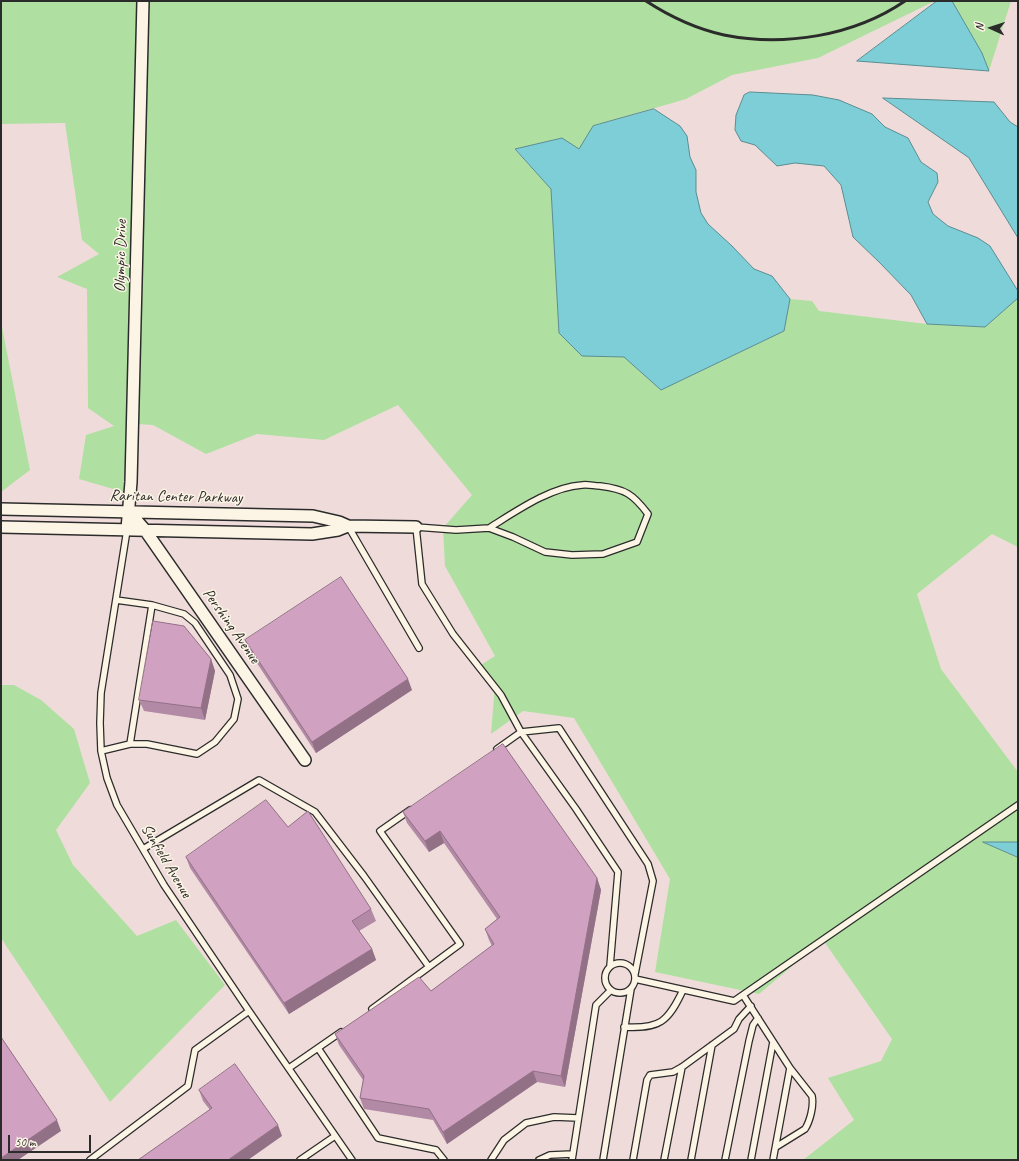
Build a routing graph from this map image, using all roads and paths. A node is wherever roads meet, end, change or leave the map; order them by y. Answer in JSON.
{"nodes":[{"id":1,"x":143,"y":1,"type":"edge"},
{"id":2,"x":1,"y":509,"type":"edge"},
{"id":3,"x":129,"y":512,"type":"junction"},
{"id":4,"x":348,"y":526,"type":"junction"},
{"id":5,"x":1,"y":527,"type":"edge"},
{"id":6,"x":416,"y":527,"type":"junction"},
{"id":7,"x":489,"y":528,"type":"junction"},
{"id":8,"x":127,"y":530,"type":"junction"},
{"id":9,"x":145,"y":530,"type":"junction"},
{"id":10,"x":116,"y":600,"type":"junction"},
{"id":11,"x":152,"y":605,"type":"junction"},
{"id":12,"x":419,"y":648,"type":"dead end"},
{"id":13,"x":521,"y":732,"type":"junction"},
{"id":14,"x":130,"y":744,"type":"junction"},
{"id":15,"x":101,"y":751,"type":"junction"},
{"id":16,"x":489,"y":755,"type":"edge"},
{"id":17,"x":305,"y":760,"type":"dead end"},
{"id":18,"x":418,"y":804,"type":"edge"},
{"id":19,"x":1018,"y":805,"type":"edge"},
{"id":20,"x":143,"y":849,"type":"junction"},
{"id":21,"x":610,"y":966,"type":"junction"},
{"id":22,"x":429,"y":967,"type":"junction"},
{"id":23,"x":635,"y":977,"type":"junction"},
{"id":24,"x":631,"y":989,"type":"junction"},
{"id":25,"x":611,"y":990,"type":"junction"},
{"id":26,"x":683,"y":990,"type":"junction"},
{"id":27,"x":743,"y":995,"type":"junction"},
{"id":28,"x":751,"y":1006,"type":"junction"},
{"id":29,"x":249,"y":1011,"type":"junction"},
{"id":30,"x":367,"y":1012,"type":"edge"},
{"id":31,"x":758,"y":1018,"type":"junction"},
{"id":32,"x":349,"y":1026,"type":"edge"},
{"id":33,"x":624,"y":1027,"type":"junction"},
{"id":34,"x":773,"y":1042,"type":"junction"},
{"id":35,"x":712,"y":1045,"type":"junction"},
{"id":36,"x":318,"y":1048,"type":"junction"},
{"id":37,"x":682,"y":1067,"type":"junction"},
{"id":38,"x":288,"y":1068,"type":"junction"},
{"id":39,"x":790,"y":1068,"type":"junction"},
{"id":40,"x":578,"y":1118,"type":"junction"},
{"id":41,"x":335,"y":1136,"type":"junction"},
{"id":42,"x":776,"y":1147,"type":"junction"},
{"id":43,"x":572,"y":1157,"type":"edge"},
{"id":44,"x":90,"y":1160,"type":"edge"},
{"id":45,"x":300,"y":1160,"type":"edge"},
{"id":46,"x":352,"y":1160,"type":"edge"},
{"id":47,"x":444,"y":1160,"type":"edge"},
{"id":48,"x":491,"y":1160,"type":"edge"},
{"id":49,"x":539,"y":1160,"type":"edge"},
{"id":50,"x":603,"y":1160,"type":"edge"},
{"id":51,"x":632,"y":1160,"type":"edge"},
{"id":52,"x":664,"y":1160,"type":"edge"},
{"id":53,"x":691,"y":1160,"type":"edge"},
{"id":54,"x":725,"y":1160,"type":"edge"},
{"id":55,"x":751,"y":1160,"type":"edge"},
{"id":56,"x":773,"y":1160,"type":"edge"}],
"edges":[{"from":1,"to":3,"type":"street","name":"Olympic Drive"},
{"from":2,"to":3,"type":"street","name":"Raritan Center Parkway"},
{"from":3,"to":4,"type":"street","name":"Raritan Center Parkway"},
{"from":3,"to":8,"type":"street","name":"Olympic Drive"},
{"from":3,"to":9,"type":"street","name":"Pershing Avenue"},
{"from":4,"to":6,"type":"street","name":"Raritan Center Parkway"},
{"from":4,"to":9,"type":"street","name":"Raritan Center Parkway"},
{"from":4,"to":12,"type":"lane"},
{"from":5,"to":8,"type":"street","name":"Raritan Center Parkway"},
{"from":6,"to":7,"type":"lane"},
{"from":6,"to":13,"type":"lane"},
{"from":7,"to":7,"type":"lane"},
{"from":8,"to":9,"type":"street","name":"Raritan Center Parkway"},
{"from":8,"to":10,"type":"lane","name":"Sunfield Avenue"},
{"from":9,"to":17,"type":"street","name":"Pershing Avenue"},
{"from":10,"to":11,"type":"lane"},
{"from":10,"to":15,"type":"lane","name":"Sunfield Avenue"},
{"from":11,"to":14,"type":"lane"},
{"from":11,"to":14,"type":"lane"},
{"from":13,"to":16,"type":"lane"},
{"from":13,"to":21,"type":"lane"},
{"from":13,"to":23,"type":"lane"},
{"from":14,"to":15,"type":"lane"},
{"from":15,"to":20,"type":"lane","name":"Sunfield Avenue"},
{"from":18,"to":22,"type":"lane"},
{"from":19,"to":27,"type":"lane"},
{"from":20,"to":22,"type":"lane"},
{"from":20,"to":29,"type":"lane","name":"Sunfield Avenue"},
{"from":21,"to":23,"type":"lane"},
{"from":21,"to":25,"type":"lane"},
{"from":22,"to":30,"type":"lane"},
{"from":23,"to":24,"type":"lane"},
{"from":23,"to":26,"type":"lane"},
{"from":24,"to":25,"type":"lane"},
{"from":24,"to":33,"type":"lane"},
{"from":25,"to":40,"type":"lane"},
{"from":26,"to":27,"type":"lane"},
{"from":26,"to":33,"type":"lane"},
{"from":27,"to":28,"type":"lane"},
{"from":28,"to":31,"type":"lane"},
{"from":28,"to":35,"type":"lane"},
{"from":29,"to":38,"type":"lane","name":"Sunfield Avenue"},
{"from":29,"to":44,"type":"lane"},
{"from":31,"to":34,"type":"lane"},
{"from":31,"to":54,"type":"lane"},
{"from":32,"to":36,"type":"lane"},
{"from":33,"to":50,"type":"lane"},
{"from":34,"to":39,"type":"lane"},
{"from":34,"to":55,"type":"lane"},
{"from":35,"to":37,"type":"lane"},
{"from":35,"to":53,"type":"lane"},
{"from":36,"to":38,"type":"lane"},
{"from":36,"to":47,"type":"lane"},
{"from":37,"to":51,"type":"lane"},
{"from":37,"to":52,"type":"lane"},
{"from":38,"to":41,"type":"lane","name":"Sunfield Avenue"},
{"from":39,"to":42,"type":"lane"},
{"from":39,"to":42,"type":"lane"},
{"from":40,"to":43,"type":"lane"},
{"from":40,"to":48,"type":"lane"},
{"from":41,"to":45,"type":"lane"},
{"from":41,"to":46,"type":"lane","name":"Sunfield Avenue"},
{"from":42,"to":56,"type":"lane"},
{"from":43,"to":49,"type":"lane"}]}
